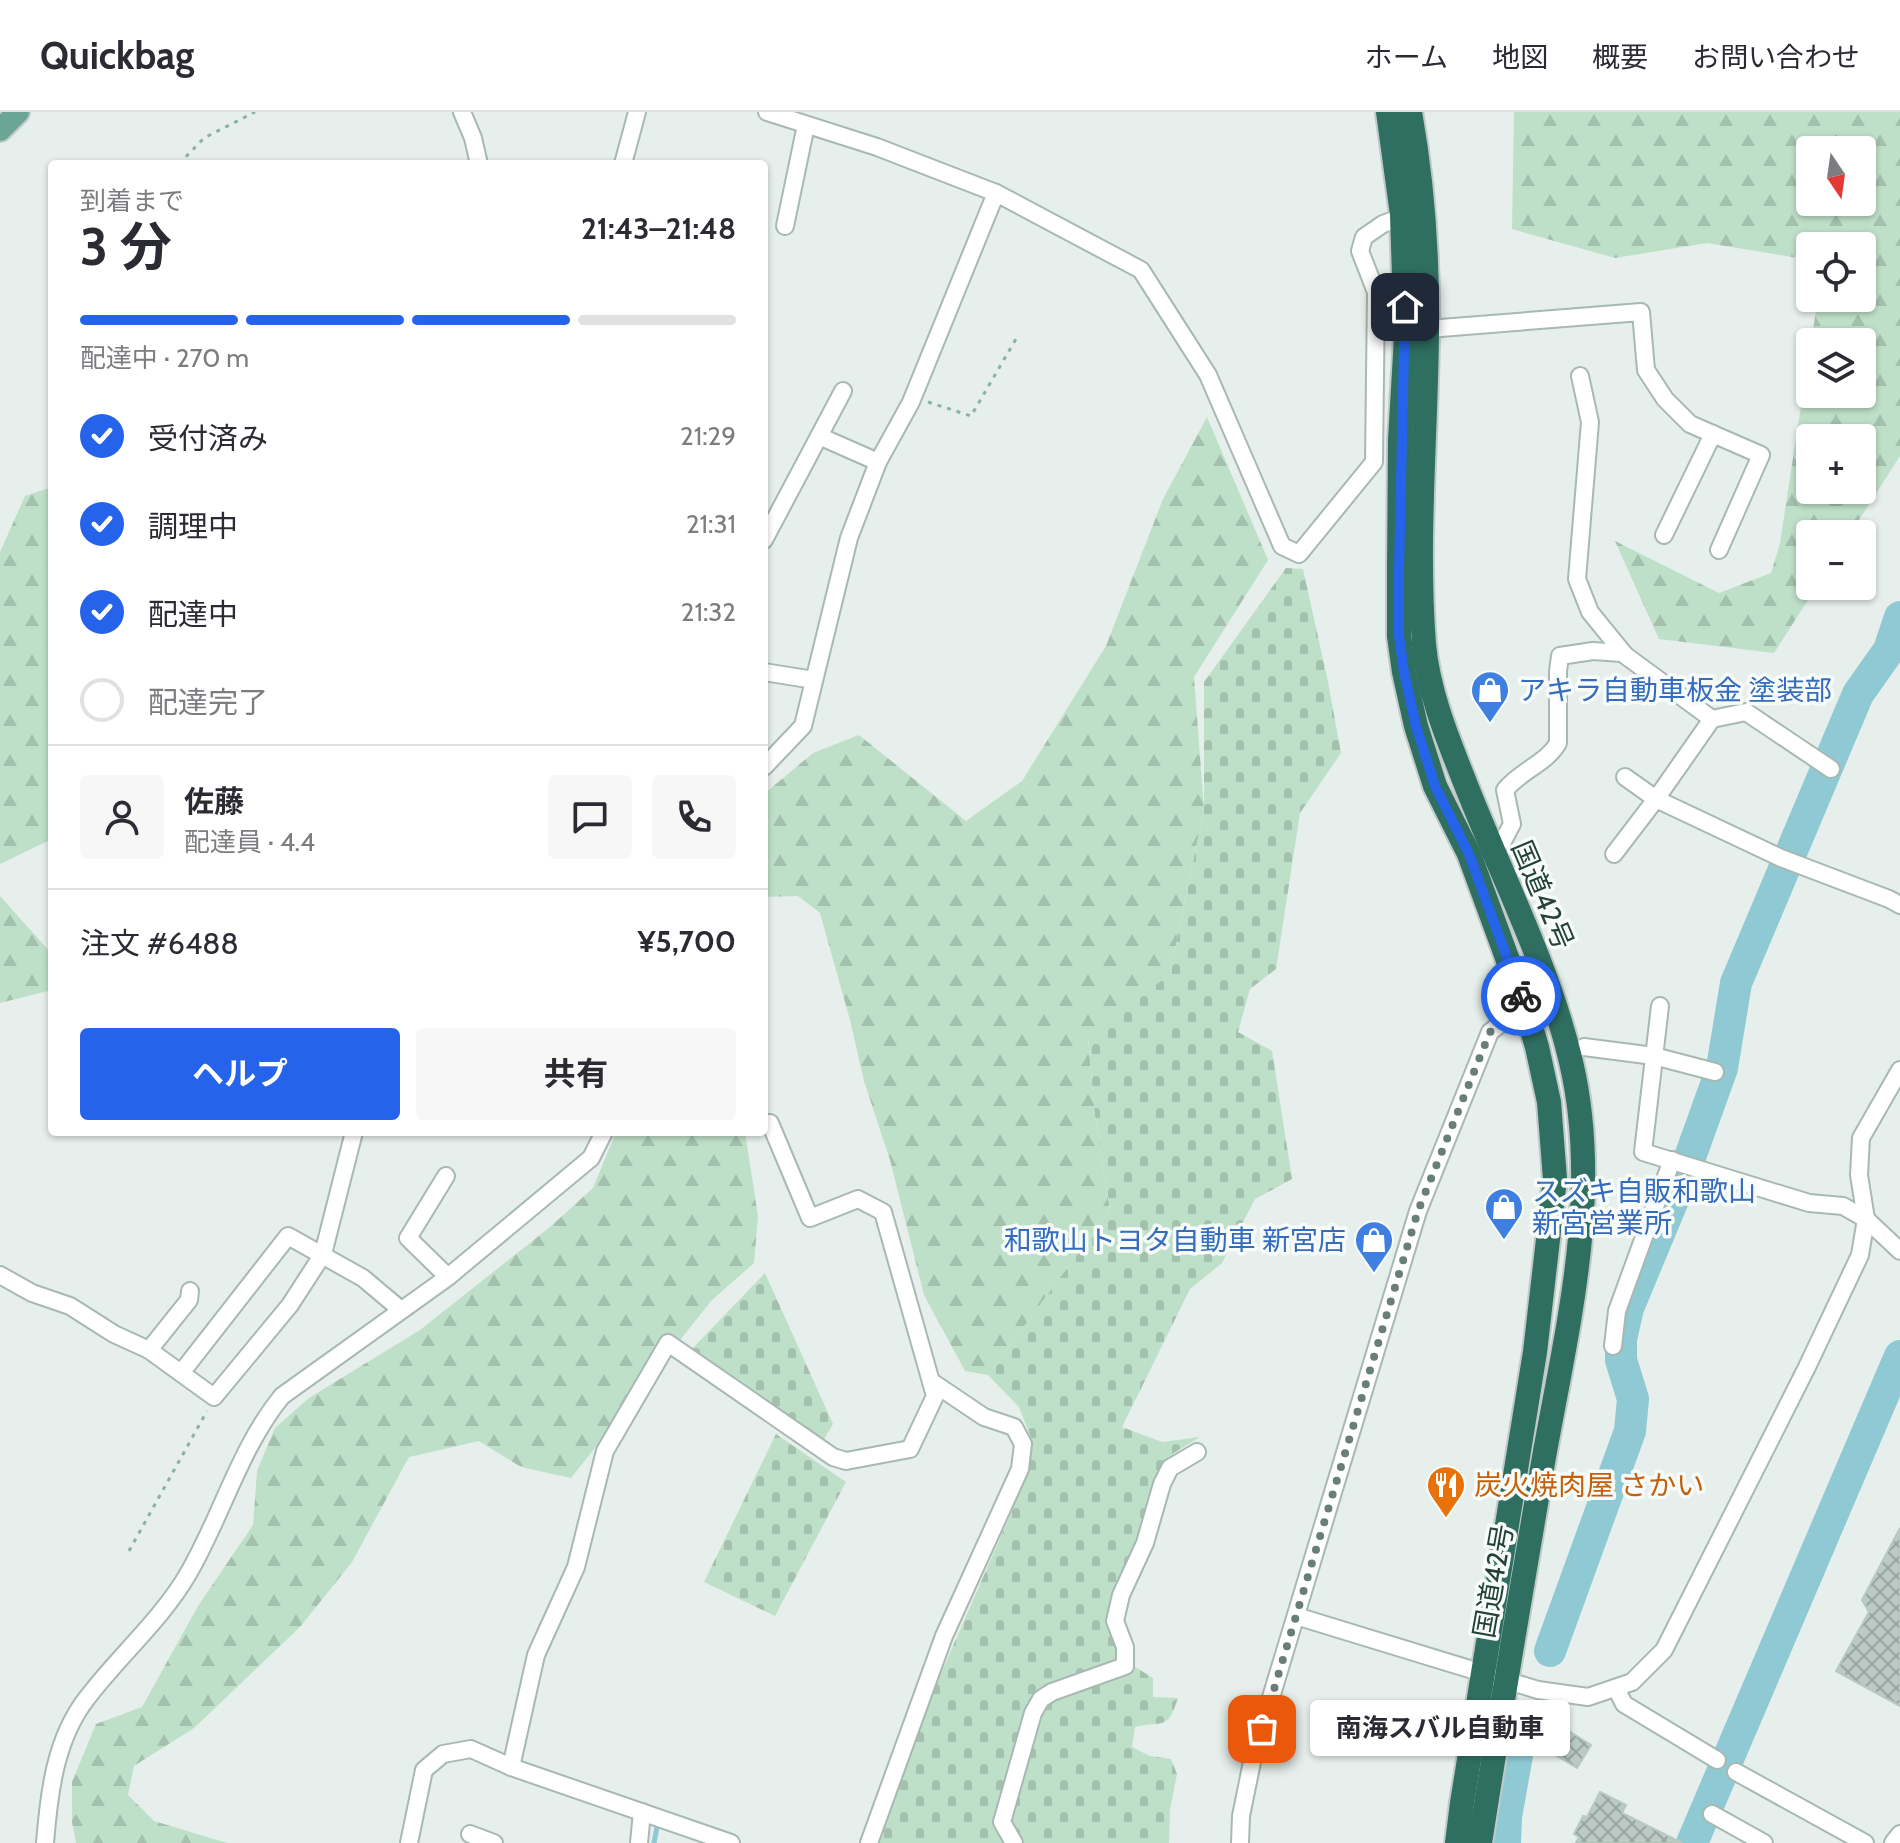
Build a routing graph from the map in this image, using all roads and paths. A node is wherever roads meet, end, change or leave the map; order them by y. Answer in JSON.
{"nodes":[{"id":1,"x":18,"y":112,"type":"edge"},
{"id":2,"x":255,"y":112,"type":"edge"},
{"id":3,"x":462,"y":112,"type":"edge"},
{"id":4,"x":637,"y":112,"type":"edge"},
{"id":5,"x":767,"y":112,"type":"edge"},
{"id":6,"x":1388,"y":112,"type":"edge"},
{"id":7,"x":1410,"y":112,"type":"edge"},
{"id":8,"x":806,"y":125,"type":"junction"},
{"id":9,"x":0,"y":130,"type":"edge"},
{"id":10,"x":183,"y":160,"type":"edge"},
{"id":11,"x":478,"y":160,"type":"edge"},
{"id":12,"x":624,"y":160,"type":"edge"},
{"id":13,"x":996,"y":193,"type":"junction"},
{"id":14,"x":1413,"y":214,"type":"junction"},
{"id":15,"x":785,"y":226,"type":"dead end"},
{"id":16,"x":1428,"y":329,"type":"junction"},
{"id":17,"x":1016,"y":339,"type":"dead end"},
{"id":18,"x":1580,"y":376,"type":"dead end"},
{"id":19,"x":843,"y":391,"type":"dead end"},
{"id":20,"x":913,"y":397,"type":"junction"},
{"id":21,"x":1713,"y":434,"type":"junction"},
{"id":22,"x":819,"y":436,"type":"junction"},
{"id":23,"x":878,"y":462,"type":"junction"},
{"id":24,"x":768,"y":532,"type":"edge"},
{"id":25,"x":1664,"y":535,"type":"dead end"},
{"id":26,"x":1719,"y":550,"type":"dead end"},
{"id":27,"x":1625,"y":655,"type":"junction"},
{"id":28,"x":768,"y":673,"type":"edge"},
{"id":29,"x":814,"y":680,"type":"junction"},
{"id":30,"x":1712,"y":719,"type":"junction"},
{"id":31,"x":768,"y":763,"type":"edge"},
{"id":32,"x":1831,"y":769,"type":"dead end"},
{"id":33,"x":1625,"y":777,"type":"dead end"},
{"id":34,"x":1656,"y":799,"type":"junction"},
{"id":35,"x":1479,"y":850,"type":"junction"},
{"id":36,"x":1614,"y":854,"type":"dead end"},
{"id":37,"x":1900,"y":905,"type":"edge"},
{"id":38,"x":1549,"y":986,"type":"junction"},
{"id":39,"x":1524,"y":1004,"type":"junction"},
{"id":40,"x":1660,"y":1006,"type":"dead end"},
{"id":41,"x":1584,"y":1047,"type":"dead end"},
{"id":42,"x":1654,"y":1056,"type":"junction"},
{"id":43,"x":1900,"y":1070,"type":"edge"},
{"id":44,"x":1715,"y":1072,"type":"dead end"},
{"id":45,"x":770,"y":1123,"type":"dead end"},
{"id":46,"x":353,"y":1136,"type":"edge"},
{"id":47,"x":602,"y":1136,"type":"edge"},
{"id":48,"x":1673,"y":1160,"type":"junction"},
{"id":49,"x":446,"y":1176,"type":"dead end"},
{"id":50,"x":1866,"y":1219,"type":"junction"},
{"id":51,"x":1900,"y":1251,"type":"edge"},
{"id":52,"x":323,"y":1254,"type":"junction"},
{"id":53,"x":0,"y":1275,"type":"edge"},
{"id":54,"x":448,"y":1277,"type":"junction"},
{"id":55,"x":190,"y":1291,"type":"dead end"},
{"id":56,"x":401,"y":1310,"type":"junction"},
{"id":57,"x":1613,"y":1346,"type":"dead end"},
{"id":58,"x":149,"y":1350,"type":"junction"},
{"id":59,"x":181,"y":1373,"type":"junction"},
{"id":60,"x":932,"y":1382,"type":"junction"},
{"id":61,"x":214,"y":1397,"type":"junction"},
{"id":62,"x":1197,"y":1452,"type":"dead end"},
{"id":63,"x":129,"y":1551,"type":"dead end"},
{"id":64,"x":1296,"y":1616,"type":"junction"},
{"id":65,"x":1495,"y":1675,"type":"junction"},
{"id":66,"x":1616,"y":1688,"type":"junction"},
{"id":67,"x":1717,"y":1760,"type":"dead end"},
{"id":68,"x":511,"y":1767,"type":"junction"},
{"id":69,"x":1736,"y":1772,"type":"dead end"},
{"id":70,"x":642,"y":1812,"type":"junction"},
{"id":71,"x":1712,"y":1814,"type":"dead end"},
{"id":72,"x":470,"y":1834,"type":"dead end"},
{"id":73,"x":1900,"y":1834,"type":"edge"},
{"id":74,"x":45,"y":1843,"type":"edge"},
{"id":75,"x":409,"y":1843,"type":"edge"},
{"id":76,"x":494,"y":1843,"type":"edge"},
{"id":77,"x":639,"y":1843,"type":"edge"},
{"id":78,"x":731,"y":1843,"type":"edge"},
{"id":79,"x":869,"y":1843,"type":"edge"},
{"id":80,"x":1014,"y":1843,"type":"edge"},
{"id":81,"x":1240,"y":1843,"type":"edge"},
{"id":82,"x":1457,"y":1843,"type":"edge"},
{"id":83,"x":1480,"y":1843,"type":"edge"},
{"id":84,"x":1764,"y":1843,"type":"edge"},
{"id":85,"x":1865,"y":1843,"type":"edge"},
{"id":86,"x":1893,"y":1843,"type":"edge"}],
"edges":[{"from":1,"to":9,"type":"main road"},
{"from":2,"to":10,"type":"path"},
{"from":3,"to":11,"type":"street"},
{"from":4,"to":12,"type":"street"},
{"from":5,"to":8,"type":"street"},
{"from":6,"to":14,"type":"highway","name":"国道42号"},
{"from":7,"to":14,"type":"highway","name":"国道42号"},
{"from":8,"to":13,"type":"street"},
{"from":8,"to":15,"type":"street"},
{"from":13,"to":14,"type":"street"},
{"from":13,"to":20,"type":"street"},
{"from":14,"to":16,"type":"highway","name":"国道42号"},
{"from":14,"to":35,"type":"highway","name":"国道42号"},
{"from":16,"to":21,"type":"street"},
{"from":16,"to":35,"type":"highway","name":"国道42号"},
{"from":17,"to":20,"type":"path"},
{"from":18,"to":27,"type":"street"},
{"from":19,"to":22,"type":"street"},
{"from":20,"to":23,"type":"street"},
{"from":21,"to":25,"type":"street"},
{"from":21,"to":26,"type":"street"},
{"from":22,"to":23,"type":"street"},
{"from":22,"to":24,"type":"street"},
{"from":23,"to":29,"type":"street"},
{"from":27,"to":30,"type":"street"},
{"from":27,"to":35,"type":"street"},
{"from":28,"to":29,"type":"street"},
{"from":29,"to":31,"type":"street"},
{"from":30,"to":32,"type":"street"},
{"from":30,"to":34,"type":"street"},
{"from":33,"to":34,"type":"street"},
{"from":34,"to":36,"type":"street"},
{"from":34,"to":37,"type":"street"},
{"from":35,"to":38,"type":"highway","name":"国道42号"},
{"from":35,"to":39,"type":"highway","name":"国道42号"},
{"from":38,"to":39,"type":"street"},
{"from":38,"to":65,"type":"highway","name":"国道42号"},
{"from":39,"to":64,"type":"street"},
{"from":39,"to":65,"type":"highway","name":"国道42号"},
{"from":40,"to":42,"type":"street"},
{"from":41,"to":42,"type":"street"},
{"from":42,"to":44,"type":"street"},
{"from":42,"to":48,"type":"street"},
{"from":43,"to":50,"type":"street"},
{"from":45,"to":60,"type":"street"},
{"from":46,"to":52,"type":"street"},
{"from":47,"to":54,"type":"street"},
{"from":48,"to":50,"type":"street"},
{"from":48,"to":57,"type":"street"},
{"from":49,"to":54,"type":"street"},
{"from":50,"to":51,"type":"street"},
{"from":50,"to":66,"type":"street"},
{"from":52,"to":56,"type":"street"},
{"from":52,"to":59,"type":"street"},
{"from":52,"to":61,"type":"street"},
{"from":53,"to":58,"type":"street"},
{"from":54,"to":56,"type":"street"},
{"from":55,"to":58,"type":"street"},
{"from":56,"to":74,"type":"street"},
{"from":58,"to":59,"type":"street"},
{"from":59,"to":61,"type":"street"},
{"from":60,"to":68,"type":"street"},
{"from":60,"to":79,"type":"street"},
{"from":61,"to":63,"type":"path"},
{"from":62,"to":80,"type":"street"},
{"from":64,"to":65,"type":"street"},
{"from":64,"to":81,"type":"street"},
{"from":65,"to":66,"type":"street"},
{"from":65,"to":82,"type":"highway","name":"国道42号"},
{"from":65,"to":83,"type":"highway","name":"国道42号"},
{"from":66,"to":67,"type":"street"},
{"from":68,"to":70,"type":"street"},
{"from":68,"to":75,"type":"street"},
{"from":69,"to":85,"type":"street"},
{"from":70,"to":77,"type":"street"},
{"from":70,"to":78,"type":"street"},
{"from":71,"to":84,"type":"street"},
{"from":72,"to":76,"type":"street"},
{"from":73,"to":86,"type":"street"}]}
